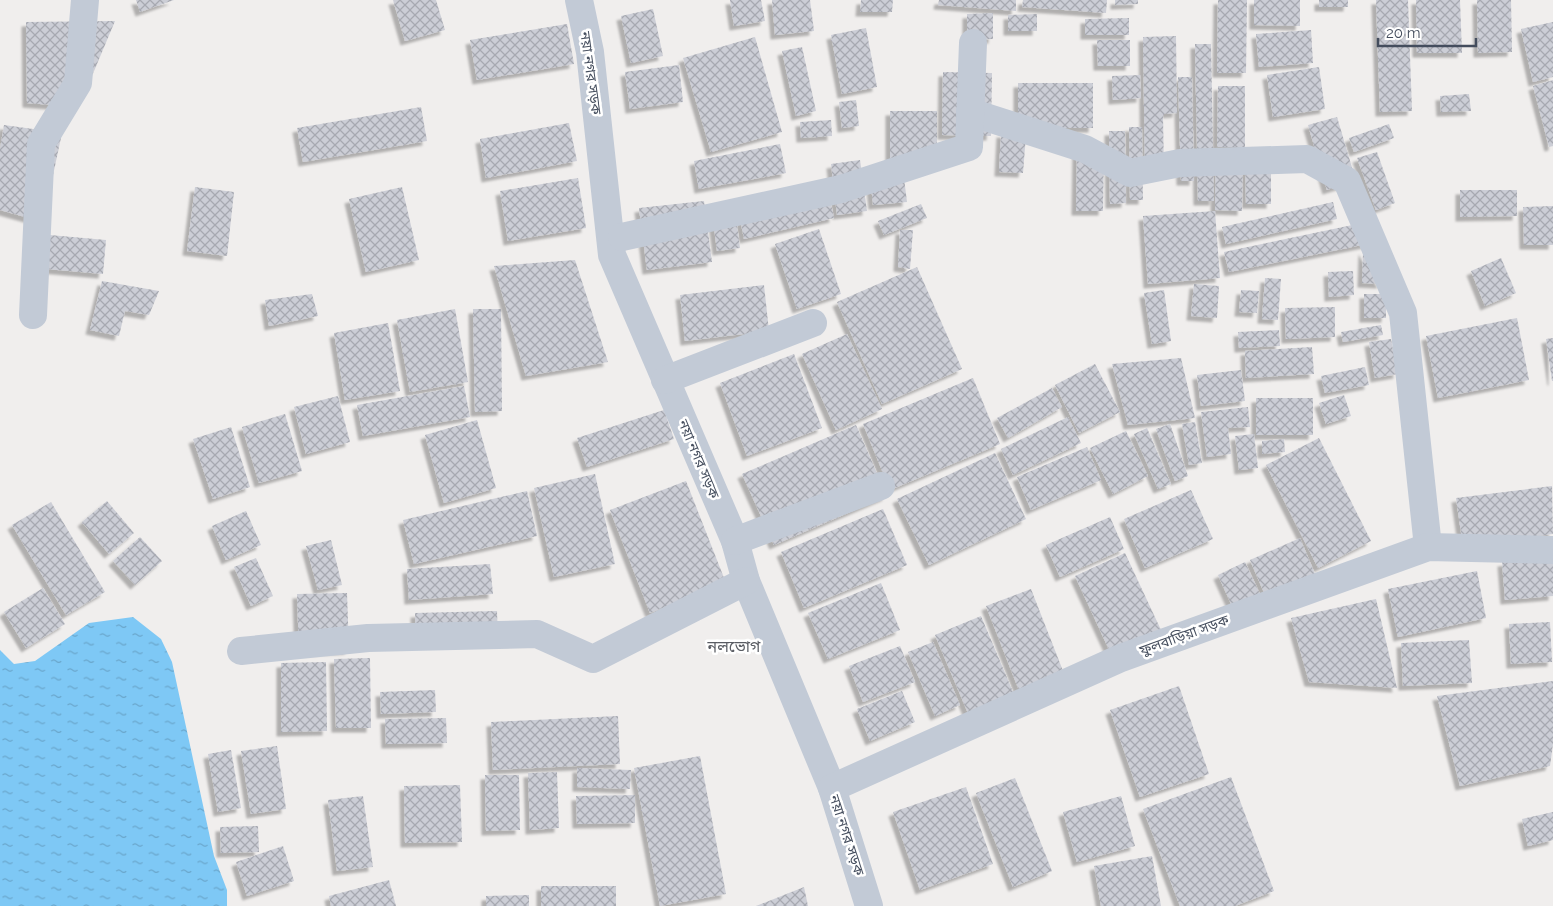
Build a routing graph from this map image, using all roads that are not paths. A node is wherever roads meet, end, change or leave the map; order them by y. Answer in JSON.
{"nodes":[{"id":1,"x":85,"y":0,"type":"edge"},
{"id":2,"x":579,"y":0,"type":"edge"},
{"id":3,"x":973,"y":43,"type":"dead end"},
{"id":4,"x":970,"y":112,"type":"junction"},
{"id":5,"x":622,"y":237,"type":"dead end"},
{"id":6,"x":33,"y":315,"type":"dead end"},
{"id":7,"x":813,"y":324,"type":"dead end"},
{"id":8,"x":665,"y":380,"type":"junction"},
{"id":9,"x":881,"y":486,"type":"dead end"},
{"id":10,"x":735,"y":542,"type":"junction"},
{"id":11,"x":1428,"y":547,"type":"junction"},
{"id":12,"x":1553,"y":550,"type":"edge"},
{"id":13,"x":746,"y":581,"type":"junction"},
{"id":14,"x":241,"y":651,"type":"dead end"},
{"id":15,"x":832,"y":788,"type":"junction"},
{"id":16,"x":869,"y":906,"type":"edge"}],
"edges":[{"from":1,"to":6,"type":"street"},
{"from":2,"to":8,"type":"street","name":"নয়া নগর সড়ক"},
{"from":3,"to":4,"type":"street"},
{"from":4,"to":5,"type":"street"},
{"from":4,"to":11,"type":"street"},
{"from":7,"to":8,"type":"street"},
{"from":8,"to":10,"type":"street","name":"নয়া নগর সড়ক"},
{"from":9,"to":10,"type":"street"},
{"from":10,"to":13,"type":"street","name":"নয়া নগর সড়ক"},
{"from":11,"to":12,"type":"street","name":"ফুলবাড়িয়া সড়ক"},
{"from":11,"to":15,"type":"street","name":"ফুলবাড়িয়া সড়ক"},
{"from":13,"to":14,"type":"street"},
{"from":13,"to":15,"type":"street","name":"নয়া নগর সড়ক"},
{"from":15,"to":16,"type":"street","name":"নয়া নগর সড়ক"}]}
